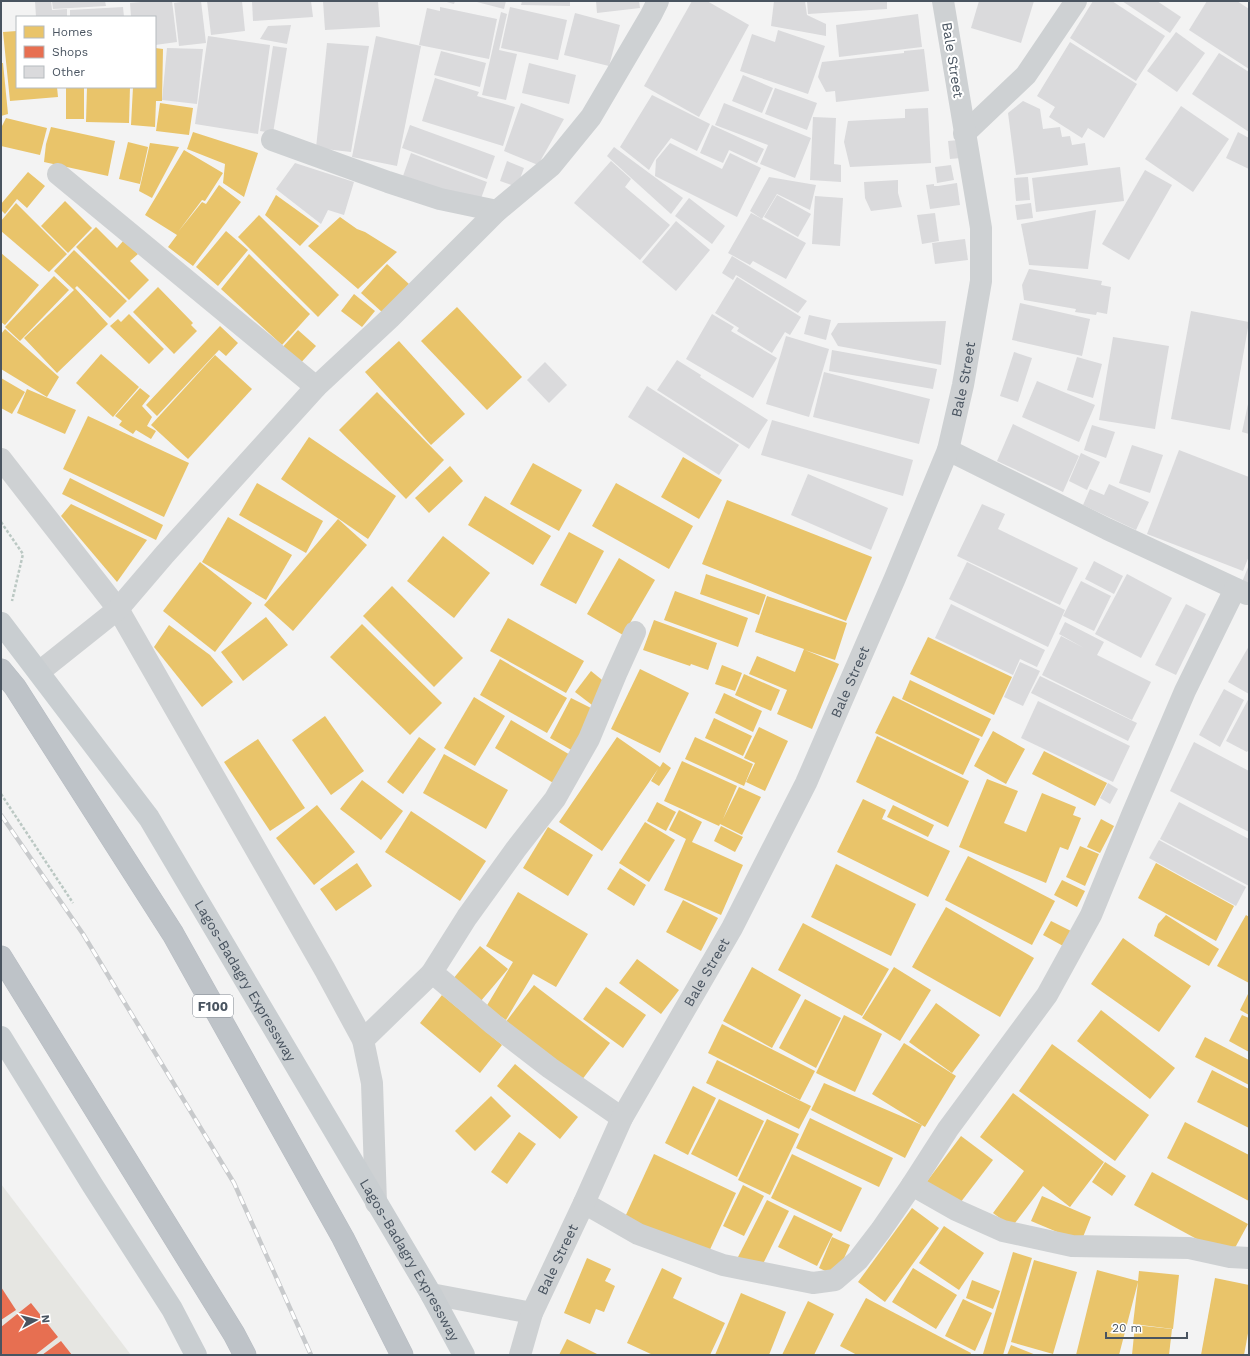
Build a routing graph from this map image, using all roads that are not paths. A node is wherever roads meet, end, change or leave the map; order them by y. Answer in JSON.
{"nodes":[{"id":1,"x":658,"y":1,"type":"edge"},
{"id":2,"x":943,"y":1,"type":"edge"},
{"id":3,"x":1076,"y":1,"type":"edge"},
{"id":4,"x":964,"y":134,"type":"junction"},
{"id":5,"x":272,"y":140,"type":"dead end"},
{"id":6,"x":58,"y":174,"type":"dead end"},
{"id":7,"x":497,"y":211,"type":"junction"},
{"id":8,"x":316,"y":387,"type":"junction"},
{"id":9,"x":948,"y":450,"type":"junction"},
{"id":10,"x":1,"y":459,"type":"edge"},
{"id":11,"x":1242,"y":592,"type":"edge"},
{"id":12,"x":118,"y":609,"type":"junction"},
{"id":13,"x":3,"y":626,"type":"edge"},
{"id":14,"x":635,"y":632,"type":"dead end"},
{"id":15,"x":1,"y":670,"type":"edge"},
{"id":16,"x":39,"y":672,"type":"junction"},
{"id":17,"x":1,"y":957,"type":"edge"},
{"id":18,"x":431,"y":974,"type":"junction"},
{"id":19,"x":1,"y":1037,"type":"edge"},
{"id":20,"x":364,"y":1040,"type":"junction"},
{"id":21,"x":622,"y":1118,"type":"junction"},
{"id":22,"x":912,"y":1185,"type":"junction"},
{"id":23,"x":376,"y":1202,"type":"junction"},
{"id":24,"x":584,"y":1203,"type":"junction"},
{"id":25,"x":1249,"y":1258,"type":"edge"},
{"id":26,"x":430,"y":1294,"type":"junction"},
{"id":27,"x":532,"y":1313,"type":"junction"},
{"id":28,"x":522,"y":1353,"type":"edge"},
{"id":29,"x":196,"y":1355,"type":"edge"},
{"id":30,"x":245,"y":1355,"type":"edge"},
{"id":31,"x":402,"y":1355,"type":"edge"},
{"id":32,"x":464,"y":1355,"type":"edge"}],
"edges":[{"from":1,"to":7,"type":"street"},
{"from":2,"to":4,"type":"street","name":"Bale Street"},
{"from":3,"to":4,"type":"street"},
{"from":4,"to":9,"type":"street","name":"Bale Street"},
{"from":5,"to":7,"type":"street"},
{"from":6,"to":8,"type":"street"},
{"from":7,"to":8,"type":"street"},
{"from":8,"to":12,"type":"street"},
{"from":9,"to":11,"type":"street"},
{"from":9,"to":21,"type":"street","name":"Bale Street"},
{"from":10,"to":12,"type":"street"},
{"from":11,"to":22,"type":"street"},
{"from":12,"to":16,"type":"street"},
{"from":12,"to":20,"type":"street"},
{"from":13,"to":16,"type":"main road","name":"Lagos-Badagry Expressway"},
{"from":14,"to":18,"type":"street"},
{"from":15,"to":31,"type":"highway","number":"F100"},
{"from":16,"to":23,"type":"main road","name":"Lagos-Badagry Expressway"},
{"from":17,"to":30,"type":"highway"},
{"from":18,"to":20,"type":"street"},
{"from":18,"to":21,"type":"street"},
{"from":19,"to":29,"type":"main road"},
{"from":20,"to":23,"type":"street"},
{"from":21,"to":24,"type":"street","name":"Bale Street"},
{"from":22,"to":24,"type":"street"},
{"from":22,"to":25,"type":"street"},
{"from":23,"to":26,"type":"main road","name":"Lagos-Badagry Expressway"},
{"from":24,"to":27,"type":"street","name":"Bale Street"},
{"from":26,"to":27,"type":"street","name":"Bale Street"},
{"from":26,"to":32,"type":"main road","name":"Lagos-Badagry Expressway"},
{"from":27,"to":28,"type":"street","name":"Bale Street"}]}
